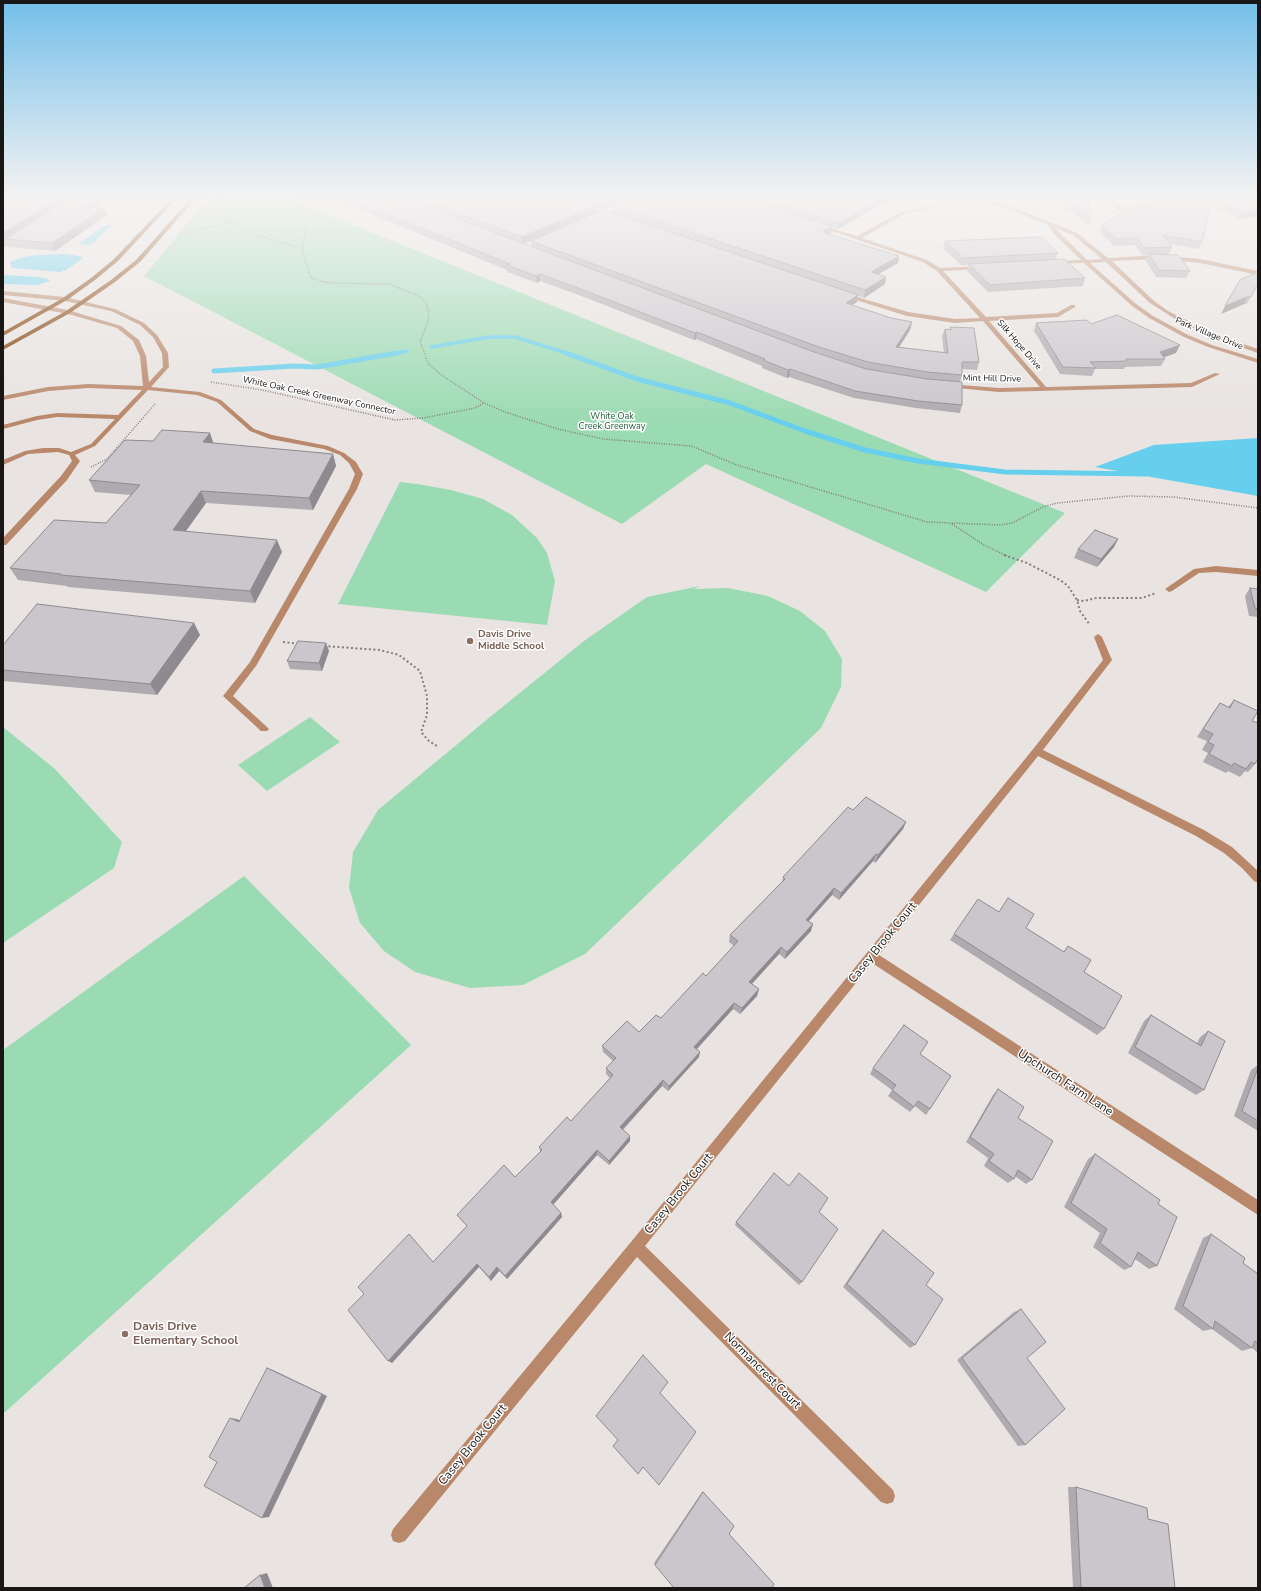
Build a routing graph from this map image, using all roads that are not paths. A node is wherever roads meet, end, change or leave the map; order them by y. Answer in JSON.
{"nodes":[{"id":1,"x":101,"y":271,"type":"edge"},
{"id":2,"x":124,"y":271,"type":"edge"},
{"id":3,"x":940,"y":271,"type":"edge"},
{"id":4,"x":1097,"y":271,"type":"edge"},
{"id":5,"x":1119,"y":271,"type":"edge"},
{"id":6,"x":838,"y":292,"type":"edge"},
{"id":7,"x":3,"y":293,"type":"edge"},
{"id":8,"x":65,"y":299,"type":"junction"},
{"id":9,"x":3,"y":300,"type":"edge"},
{"id":10,"x":83,"y":302,"type":"junction"},
{"id":11,"x":1073,"y":306,"type":"dead end"},
{"id":12,"x":50,"y":308,"type":"junction"},
{"id":13,"x":68,"y":312,"type":"junction"},
{"id":14,"x":985,"y":320,"type":"junction"},
{"id":15,"x":3,"y":334,"type":"edge"},
{"id":16,"x":3,"y":348,"type":"edge"},
{"id":17,"x":1258,"y":351,"type":"edge"},
{"id":18,"x":1258,"y":361,"type":"edge"},
{"id":19,"x":1217,"y":374,"type":"dead end"},
{"id":20,"x":944,"y":386,"type":"edge"},
{"id":21,"x":146,"y":388,"type":"junction"},
{"id":22,"x":1044,"y":388,"type":"junction"},
{"id":23,"x":3,"y":398,"type":"edge"},
{"id":24,"x":120,"y":417,"type":"junction"},
{"id":25,"x":3,"y":427,"type":"edge"},
{"id":26,"x":71,"y":454,"type":"junction"},
{"id":27,"x":3,"y":463,"type":"edge"},
{"id":28,"x":3,"y":543,"type":"edge"},
{"id":29,"x":1258,"y":573,"type":"edge"},
{"id":30,"x":1169,"y":589,"type":"road end"},
{"id":31,"x":1098,"y":637,"type":"road end"},
{"id":32,"x":264,"y":729,"type":"dead end"},
{"id":33,"x":1037,"y":751,"type":"junction"},
{"id":34,"x":1258,"y":878,"type":"edge"},
{"id":35,"x":872,"y":957,"type":"junction"},
{"id":36,"x":1258,"y":1208,"type":"edge"},
{"id":37,"x":636,"y":1247,"type":"junction"},
{"id":38,"x":887,"y":1496,"type":"dead end"},
{"id":39,"x":399,"y":1535,"type":"dead end"}],
"edges":[{"from":1,"to":8,"type":"main road"},
{"from":2,"to":10,"type":"main road"},
{"from":3,"to":14,"type":"street","name":"Silk Hope Drive"},
{"from":4,"to":18,"type":"street","name":"Park Village Drive"},
{"from":5,"to":17,"type":"street","name":"Park Village Drive"},
{"from":6,"to":14,"type":"street"},
{"from":7,"to":8,"type":"street"},
{"from":8,"to":10,"type":"street"},
{"from":8,"to":12,"type":"main road"},
{"from":9,"to":12,"type":"street"},
{"from":10,"to":13,"type":"main road"},
{"from":10,"to":21,"type":"street"},
{"from":11,"to":14,"type":"street"},
{"from":12,"to":13,"type":"street"},
{"from":12,"to":15,"type":"main road"},
{"from":13,"to":16,"type":"main road"},
{"from":13,"to":21,"type":"street"},
{"from":14,"to":22,"type":"street","name":"Silk Hope Drive"},
{"from":19,"to":22,"type":"street","name":"Mint Hill Drive"},
{"from":20,"to":22,"type":"street","name":"Mint Hill Drive"},
{"from":21,"to":23,"type":"street"},
{"from":21,"to":24,"type":"street"},
{"from":21,"to":32,"type":"street"},
{"from":24,"to":25,"type":"street"},
{"from":24,"to":26,"type":"street"},
{"from":26,"to":27,"type":"street"},
{"from":26,"to":28,"type":"street"},
{"from":29,"to":30,"type":"street"},
{"from":31,"to":33,"type":"street","name":"Casey Brook Court"},
{"from":33,"to":34,"type":"street"},
{"from":33,"to":35,"type":"street","name":"Casey Brook Court"},
{"from":35,"to":36,"type":"street","name":"Upchurch Farm Lane"},
{"from":35,"to":37,"type":"street","name":"Casey Brook Court"},
{"from":37,"to":38,"type":"street","name":"Normancrest Court"},
{"from":37,"to":39,"type":"street","name":"Casey Brook Court"}]}
